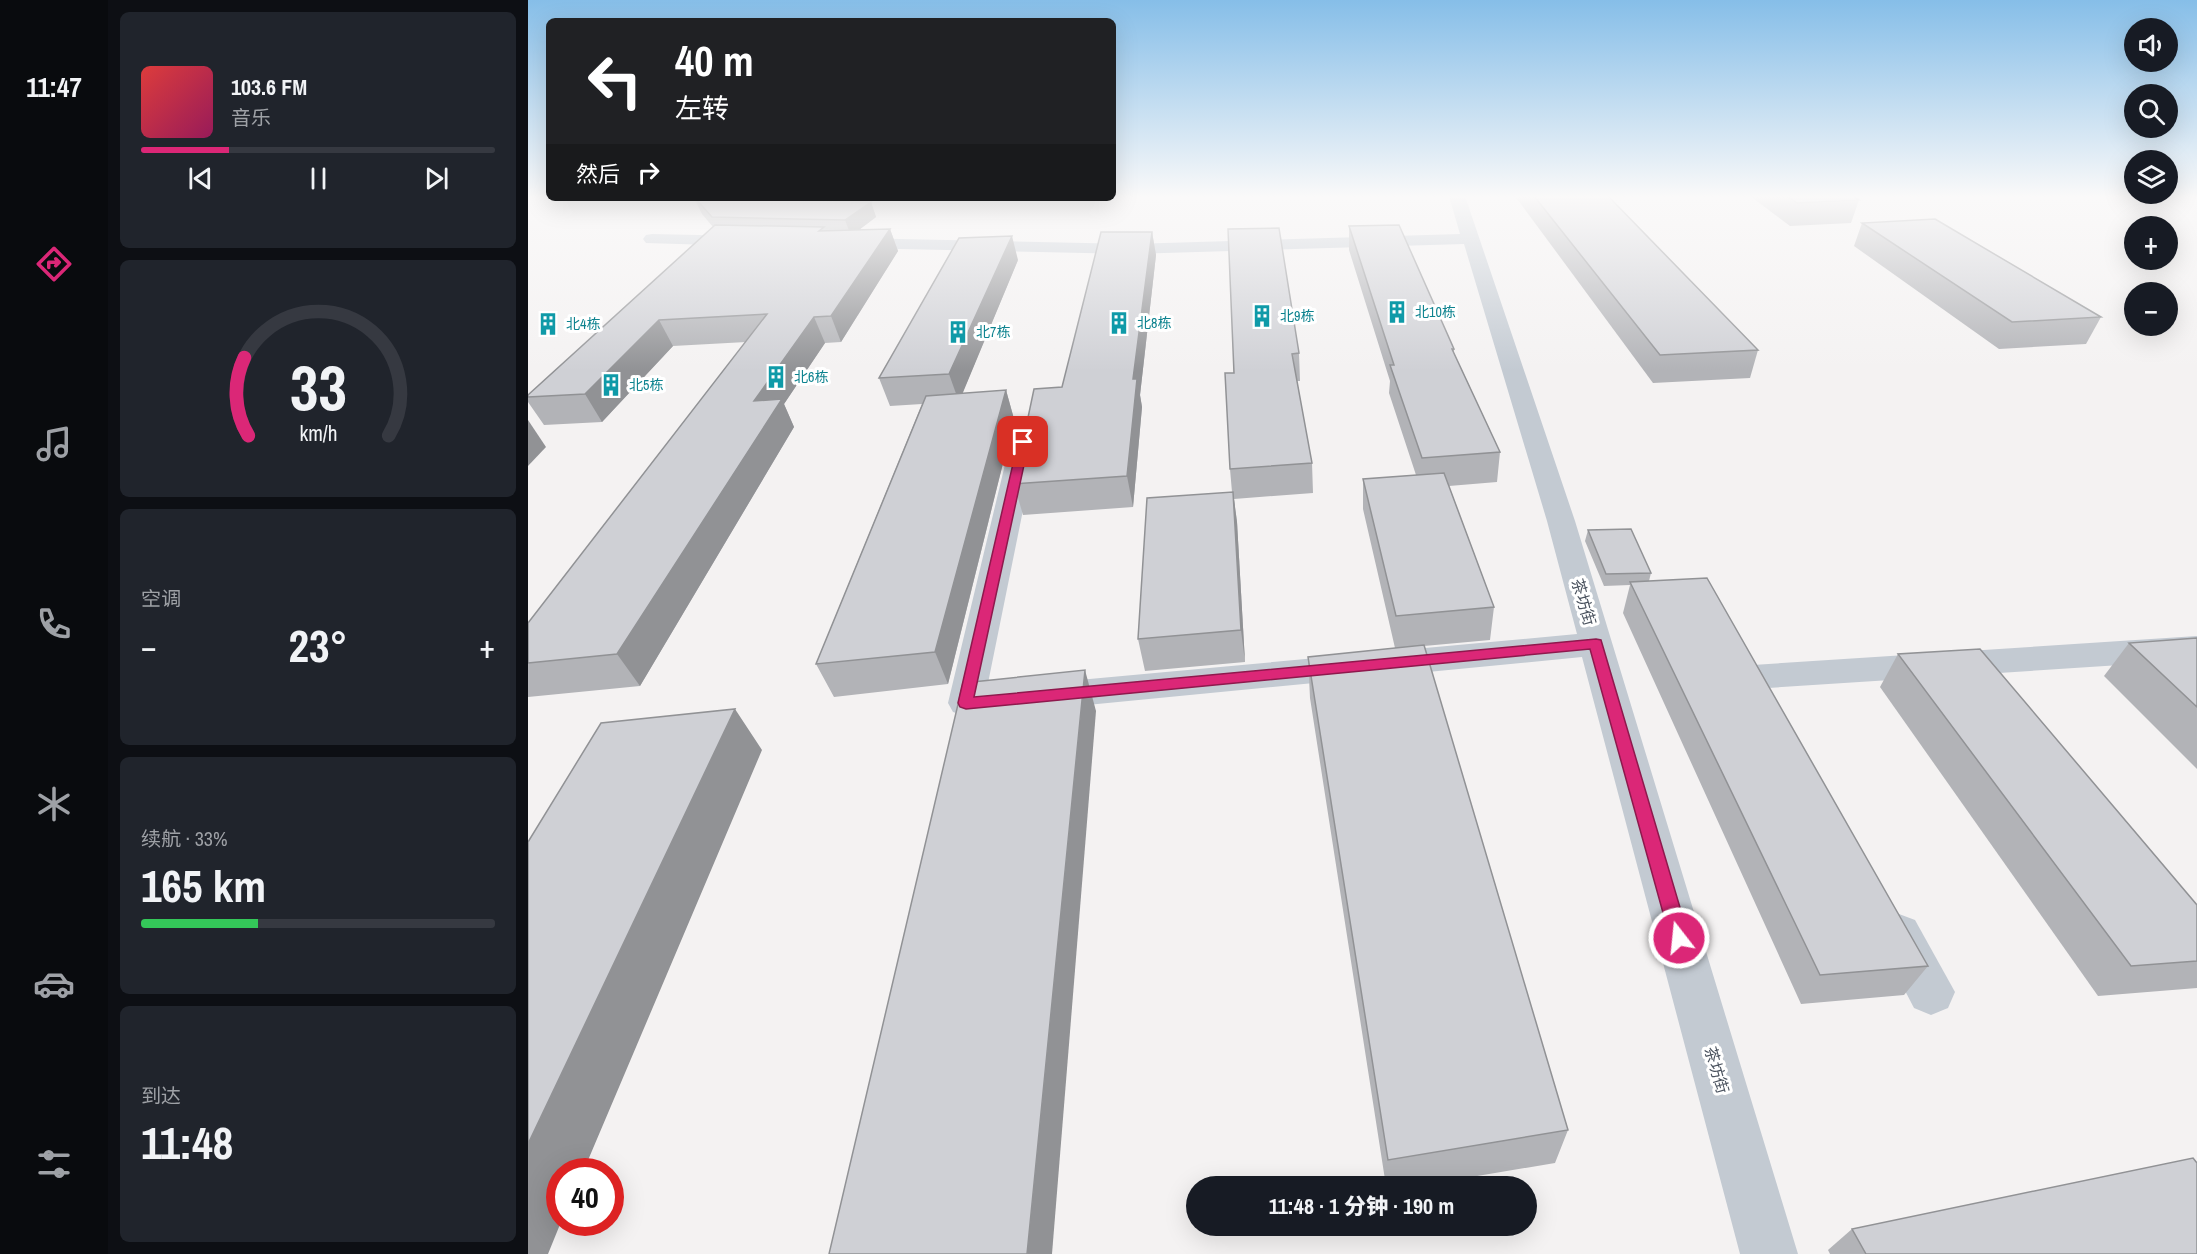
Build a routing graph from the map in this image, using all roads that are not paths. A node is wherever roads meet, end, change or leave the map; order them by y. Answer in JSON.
{"nodes":[{"id":1,"x":1475,"y":255,"type":"edge"},
{"id":2,"x":1028,"y":420,"type":"edge"},
{"id":3,"x":1596,"y":644,"type":"junction"},
{"id":4,"x":2189,"y":657,"type":"edge"},
{"id":5,"x":1969,"y":664,"type":"junction"},
{"id":6,"x":1753,"y":677,"type":"edge"},
{"id":7,"x":1999,"y":701,"type":"edge"},
{"id":8,"x":1880,"y":900,"type":"edge"},
{"id":9,"x":1931,"y":992,"type":"dead end"},
{"id":10,"x":1769,"y":1254,"type":"edge"}],
"edges":[{"from":1,"to":3,"type":"street","name":"茶坊街"},
{"from":2,"to":3,"type":"street"},
{"from":3,"to":10,"type":"street","name":"茶坊街"},
{"from":4,"to":5,"type":"street"},
{"from":5,"to":6,"type":"street"},
{"from":5,"to":7,"type":"street"},
{"from":8,"to":9,"type":"street"}]}
